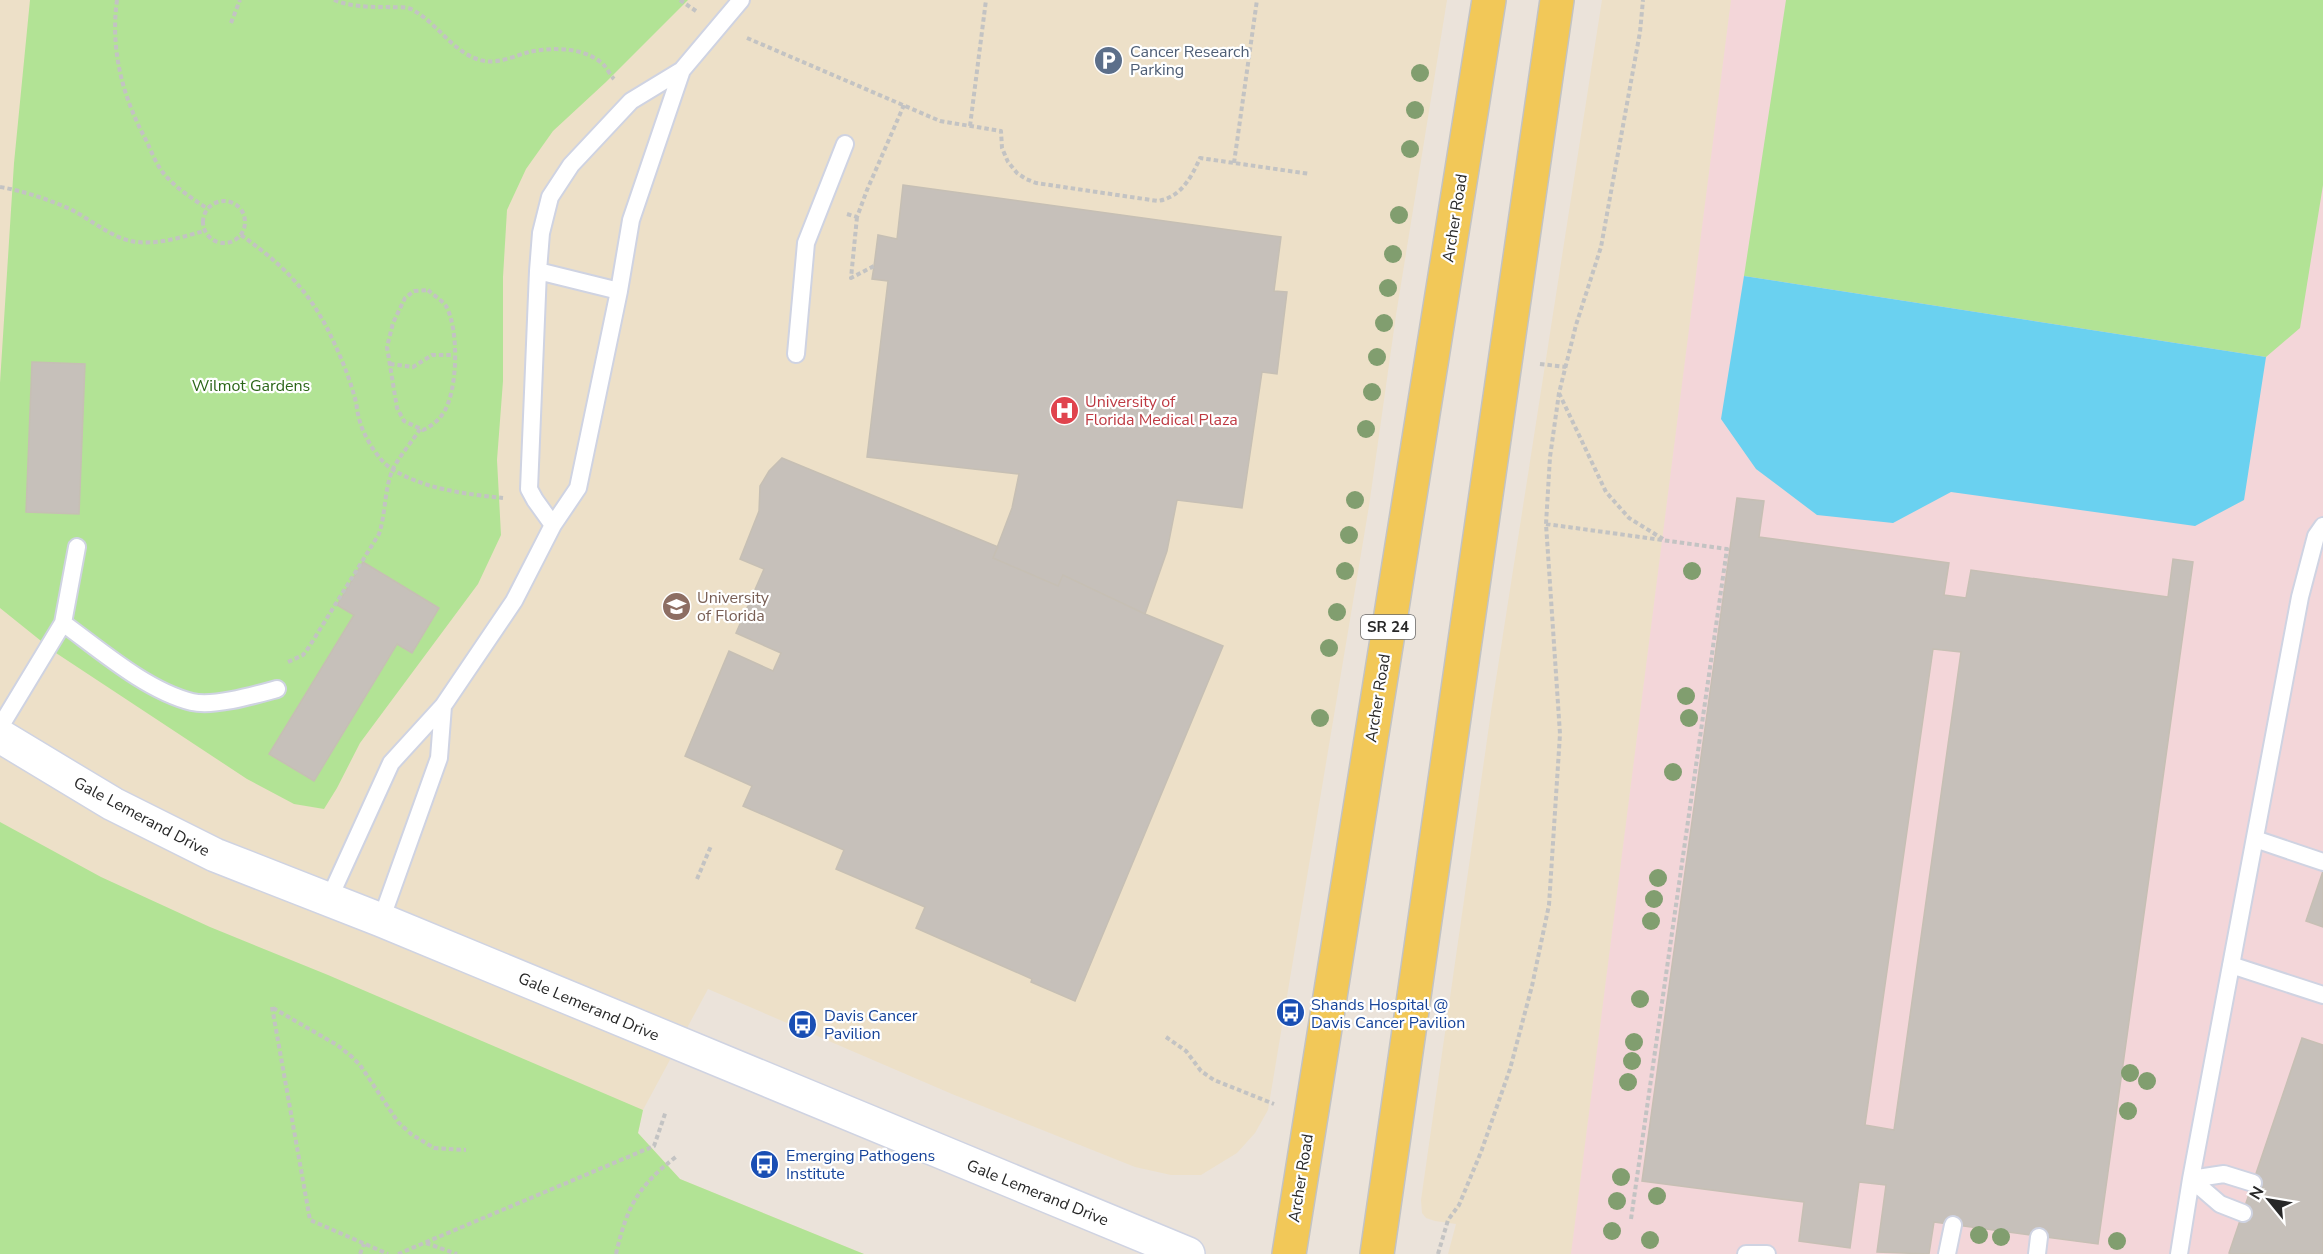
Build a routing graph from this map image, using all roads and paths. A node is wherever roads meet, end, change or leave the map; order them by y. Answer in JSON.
{"nodes":[{"id":1,"x":117,"y":0,"type":"edge"},
{"id":2,"x":240,"y":0,"type":"edge"},
{"id":3,"x":334,"y":0,"type":"edge"},
{"id":4,"x":680,"y":0,"type":"edge"},
{"id":5,"x":741,"y":0,"type":"edge"},
{"id":6,"x":986,"y":0,"type":"edge"},
{"id":7,"x":1257,"y":0,"type":"edge"},
{"id":8,"x":1489,"y":0,"type":"edge"},
{"id":9,"x":1557,"y":0,"type":"edge"},
{"id":10,"x":1643,"y":0,"type":"edge"},
{"id":11,"x":340,"y":1,"type":"edge"},
{"id":12,"x":697,"y":12,"type":"dead end"},
{"id":13,"x":231,"y":23,"type":"dead end"},
{"id":14,"x":740,"y":36,"type":"dead end"},
{"id":15,"x":682,"y":70,"type":"junction"},
{"id":16,"x":619,"y":87,"type":"dead end"},
{"id":17,"x":904,"y":105,"type":"junction"},
{"id":18,"x":970,"y":126,"type":"junction"},
{"id":19,"x":845,"y":144,"type":"dead end"},
{"id":20,"x":1234,"y":163,"type":"junction"},
{"id":21,"x":1310,"y":174,"type":"dead end"},
{"id":22,"x":0,"y":187,"type":"edge"},
{"id":23,"x":819,"y":208,"type":"junction"},
{"id":24,"x":208,"y":209,"type":"junction"},
{"id":25,"x":857,"y":217,"type":"junction"},
{"id":26,"x":204,"y":231,"type":"junction"},
{"id":27,"x":241,"y":235,"type":"junction"},
{"id":28,"x":874,"y":266,"type":"dead end"},
{"id":29,"x":538,"y":271,"type":"junction"},
{"id":30,"x":619,"y":291,"type":"junction"},
{"id":31,"x":796,"y":354,"type":"dead end"},
{"id":32,"x":454,"y":355,"type":"junction"},
{"id":33,"x":390,"y":364,"type":"junction"},
{"id":34,"x":1540,"y":364,"type":"dead end"},
{"id":35,"x":1566,"y":367,"type":"junction"},
{"id":36,"x":1559,"y":393,"type":"junction"},
{"id":37,"x":420,"y":429,"type":"junction"},
{"id":38,"x":393,"y":469,"type":"junction"},
{"id":39,"x":513,"y":499,"type":"dead end"},
{"id":40,"x":1546,"y":524,"type":"junction"},
{"id":41,"x":553,"y":525,"type":"junction"},
{"id":42,"x":2323,"y":526,"type":"edge"},
{"id":43,"x":1666,"y":541,"type":"junction"},
{"id":44,"x":77,"y":547,"type":"dead end"},
{"id":45,"x":63,"y":623,"type":"junction"},
{"id":46,"x":286,"y":662,"type":"dead end"},
{"id":47,"x":277,"y":689,"type":"dead end"},
{"id":48,"x":442,"y":706,"type":"junction"},
{"id":49,"x":0,"y":727,"type":"edge"},
{"id":50,"x":0,"y":736,"type":"edge"},
{"id":51,"x":2255,"y":839,"type":"junction"},
{"id":52,"x":711,"y":846,"type":"dead end"},
{"id":53,"x":2323,"y":862,"type":"edge"},
{"id":54,"x":697,"y":879,"type":"dead end"},
{"id":55,"x":330,"y":899,"type":"junction"},
{"id":56,"x":381,"y":920,"type":"junction"},
{"id":57,"x":2231,"y":965,"type":"junction"},
{"id":58,"x":2323,"y":994,"type":"edge"},
{"id":59,"x":1166,"y":1037,"type":"dead end"},
{"id":60,"x":1274,"y":1104,"type":"dead end"},
{"id":61,"x":666,"y":1111,"type":"dead end"},
{"id":62,"x":466,"y":1150,"type":"dead end"},
{"id":63,"x":677,"y":1156,"type":"dead end"},
{"id":64,"x":2191,"y":1179,"type":"junction"},
{"id":65,"x":2253,"y":1183,"type":"dead end"},
{"id":66,"x":2242,"y":1213,"type":"dead end"},
{"id":67,"x":1631,"y":1219,"type":"dead end"},
{"id":68,"x":1953,"y":1225,"type":"dead end"},
{"id":69,"x":2039,"y":1237,"type":"dead end"},
{"id":70,"x":426,"y":1243,"type":"junction"},
{"id":71,"x":364,"y":1244,"type":"junction"},
{"id":72,"x":360,"y":1254,"type":"edge"},
{"id":73,"x":388,"y":1254,"type":"edge"},
{"id":74,"x":398,"y":1254,"type":"edge"},
{"id":75,"x":457,"y":1254,"type":"edge"},
{"id":76,"x":616,"y":1254,"type":"edge"},
{"id":77,"x":1188,"y":1254,"type":"edge"},
{"id":78,"x":1289,"y":1254,"type":"edge"},
{"id":79,"x":1377,"y":1254,"type":"edge"},
{"id":80,"x":1438,"y":1254,"type":"edge"},
{"id":81,"x":1746,"y":1254,"type":"edge"},
{"id":82,"x":1767,"y":1254,"type":"edge"},
{"id":83,"x":1947,"y":1254,"type":"edge"},
{"id":84,"x":2037,"y":1254,"type":"edge"},
{"id":85,"x":2179,"y":1254,"type":"edge"}],
"edges":[{"from":1,"to":24,"type":"path"},
{"from":2,"to":13,"type":"path"},
{"from":3,"to":11,"type":"path"},
{"from":4,"to":12,"type":"path"},
{"from":5,"to":15,"type":"lane"},
{"from":6,"to":18,"type":"path"},
{"from":7,"to":20,"type":"path"},
{"from":8,"to":78,"type":"main road","name":"Archer Road","number":"SR 24"},
{"from":9,"to":79,"type":"main road"},
{"from":10,"to":35,"type":"path"},
{"from":11,"to":16,"type":"path"},
{"from":14,"to":17,"type":"path"},
{"from":15,"to":29,"type":"lane"},
{"from":15,"to":30,"type":"lane"},
{"from":17,"to":18,"type":"path"},
{"from":17,"to":25,"type":"path"},
{"from":18,"to":20,"type":"path"},
{"from":19,"to":23,"type":"lane"},
{"from":20,"to":21,"type":"path"},
{"from":22,"to":26,"type":"path"},
{"from":23,"to":25,"type":"path"},
{"from":23,"to":31,"type":"lane"},
{"from":24,"to":26,"type":"path"},
{"from":24,"to":27,"type":"path"},
{"from":25,"to":28,"type":"path"},
{"from":26,"to":27,"type":"path"},
{"from":27,"to":38,"type":"path"},
{"from":29,"to":30,"type":"lane"},
{"from":29,"to":41,"type":"lane"},
{"from":30,"to":41,"type":"lane"},
{"from":32,"to":33,"type":"path"},
{"from":32,"to":33,"type":"path"},
{"from":32,"to":37,"type":"path"},
{"from":33,"to":37,"type":"path"},
{"from":34,"to":35,"type":"path"},
{"from":35,"to":36,"type":"path"},
{"from":36,"to":40,"type":"path"},
{"from":36,"to":43,"type":"path"},
{"from":37,"to":38,"type":"path"},
{"from":38,"to":39,"type":"path"},
{"from":38,"to":46,"type":"path"},
{"from":40,"to":43,"type":"path"},
{"from":40,"to":80,"type":"path"},
{"from":41,"to":48,"type":"lane"},
{"from":42,"to":51,"type":"lane"},
{"from":43,"to":67,"type":"path"},
{"from":44,"to":45,"type":"lane"},
{"from":45,"to":47,"type":"lane"},
{"from":45,"to":49,"type":"lane"},
{"from":48,"to":55,"type":"lane"},
{"from":48,"to":56,"type":"lane"},
{"from":50,"to":55,"type":"street","name":"Gale Lemerand Drive"},
{"from":51,"to":53,"type":"lane"},
{"from":51,"to":57,"type":"lane"},
{"from":52,"to":54,"type":"path"},
{"from":55,"to":56,"type":"street","name":"Gale Lemerand Drive"},
{"from":56,"to":77,"type":"street","name":"Gale Lemerand Drive"},
{"from":57,"to":58,"type":"lane"},
{"from":57,"to":64,"type":"lane"},
{"from":59,"to":60,"type":"path"},
{"from":61,"to":70,"type":"path"},
{"from":62,"to":71,"type":"path"},
{"from":63,"to":76,"type":"path"},
{"from":64,"to":65,"type":"lane"},
{"from":64,"to":66,"type":"lane"},
{"from":64,"to":85,"type":"lane"},
{"from":68,"to":83,"type":"lane"},
{"from":69,"to":84,"type":"lane"},
{"from":70,"to":74,"type":"path"},
{"from":70,"to":75,"type":"path"},
{"from":71,"to":72,"type":"path"},
{"from":71,"to":73,"type":"path"},
{"from":81,"to":82,"type":"lane"}]}
